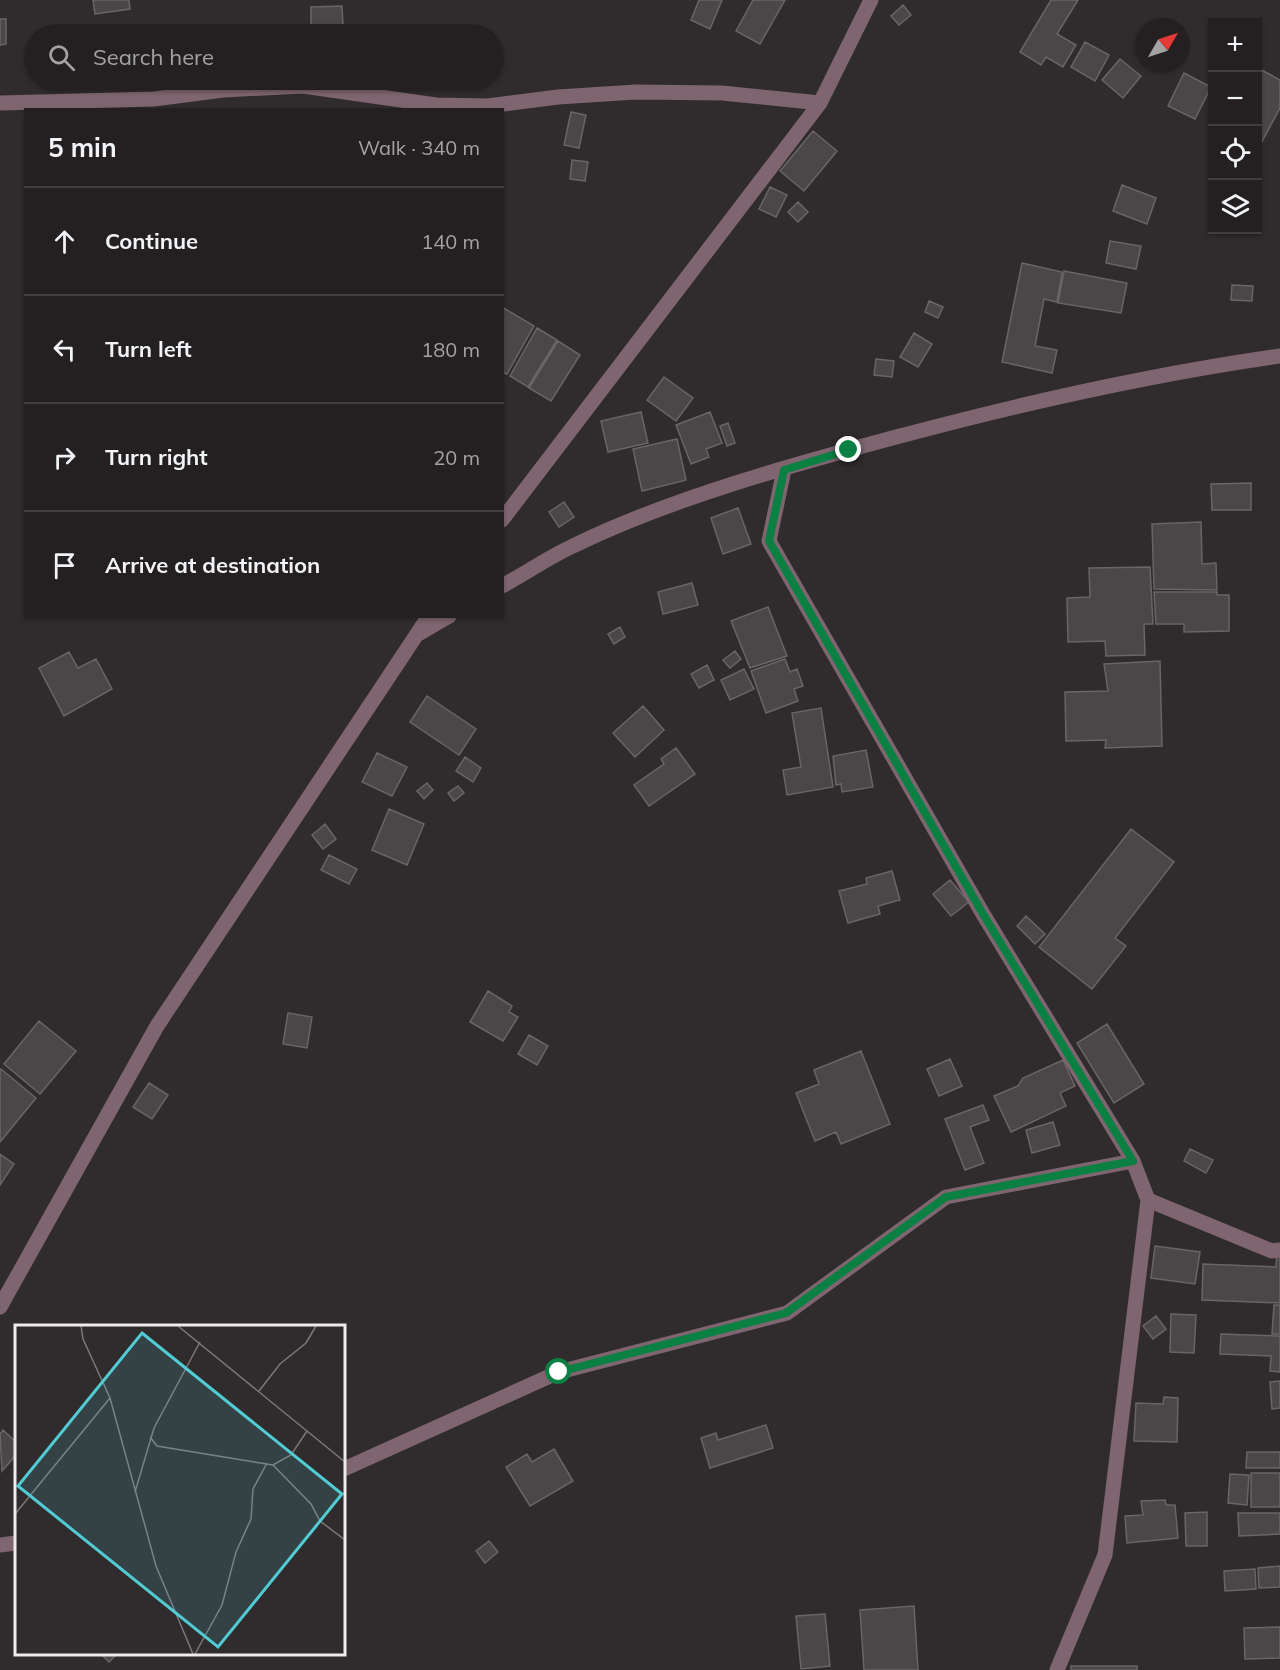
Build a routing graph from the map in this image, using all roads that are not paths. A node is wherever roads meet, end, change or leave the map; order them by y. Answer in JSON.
{"nodes":[{"id":1,"x":871,"y":0,"type":"edge"},
{"id":2,"x":223,"y":90,"type":"edge"},
{"id":3,"x":331,"y":90,"type":"edge"},
{"id":4,"x":820,"y":103,"type":"junction"},
{"id":5,"x":0,"y":104,"type":"edge"},
{"id":6,"x":1280,"y":356,"type":"edge"},
{"id":7,"x":784,"y":470,"type":"junction"},
{"id":8,"x":504,"y":517,"type":"edge"},
{"id":9,"x":504,"y":585,"type":"edge"},
{"id":10,"x":428,"y":618,"type":"edge"},
{"id":11,"x":446,"y":618,"type":"edge"},
{"id":12,"x":414,"y":636,"type":"junction"},
{"id":13,"x":1133,"y":1161,"type":"junction"},
{"id":14,"x":1148,"y":1200,"type":"junction"},
{"id":15,"x":1280,"y":1250,"type":"edge"},
{"id":16,"x":0,"y":1307,"type":"edge"},
{"id":17,"x":345,"y":1468,"type":"edge"},
{"id":18,"x":15,"y":1543,"type":"edge"},
{"id":19,"x":0,"y":1545,"type":"edge"},
{"id":20,"x":1057,"y":1670,"type":"edge"}],
"edges":[{"from":1,"to":4,"type":"street"},
{"from":2,"to":5,"type":"street"},
{"from":3,"to":4,"type":"street"},
{"from":4,"to":8,"type":"street"},
{"from":6,"to":7,"type":"street"},
{"from":7,"to":9,"type":"street"},
{"from":7,"to":13,"type":"street"},
{"from":10,"to":12,"type":"street"},
{"from":11,"to":12,"type":"street"},
{"from":12,"to":16,"type":"street"},
{"from":13,"to":14,"type":"street"},
{"from":13,"to":17,"type":"street"},
{"from":14,"to":15,"type":"street"},
{"from":14,"to":20,"type":"street"},
{"from":18,"to":19,"type":"street"}]}
